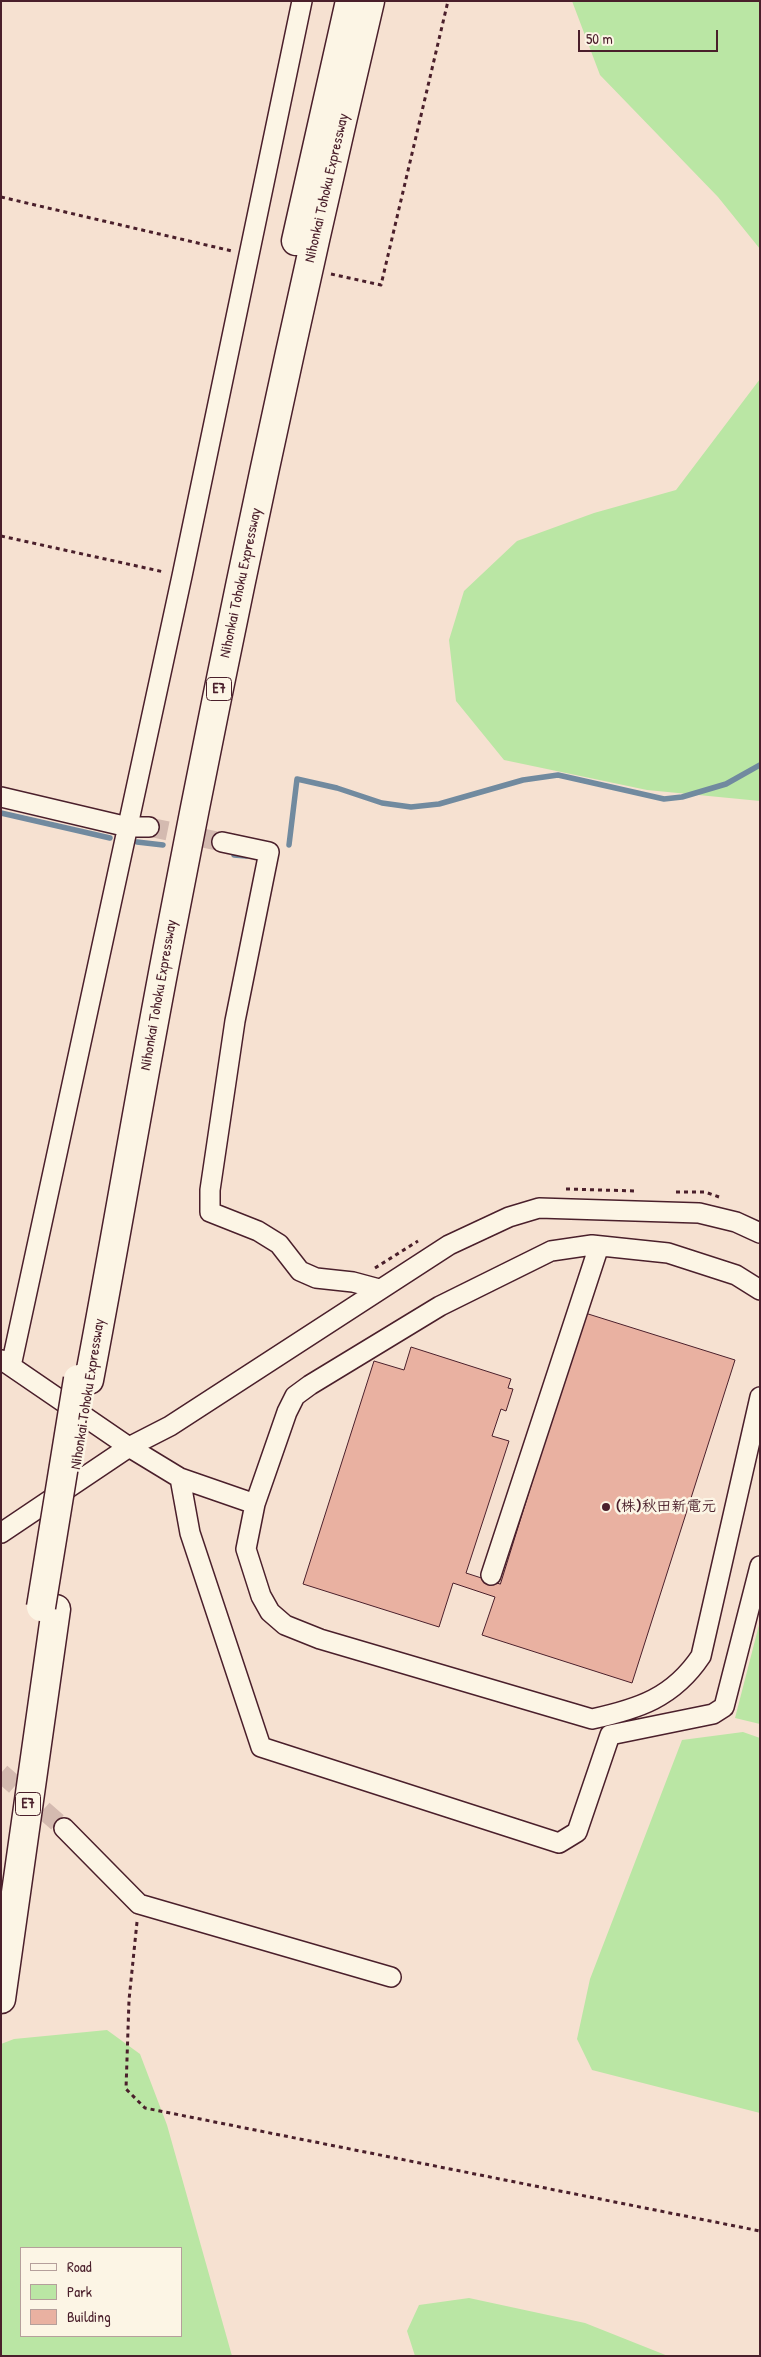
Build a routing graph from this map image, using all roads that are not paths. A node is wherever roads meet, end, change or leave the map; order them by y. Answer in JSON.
{"nodes":[{"id":1,"x":302,"y":1,"type":"edge"},
{"id":2,"x":350,"y":1,"type":"edge"},
{"id":3,"x":370,"y":1,"type":"edge"},
{"id":4,"x":1,"y":798,"type":"edge"},
{"id":5,"x":128,"y":827,"type":"junction"},
{"id":6,"x":150,"y":827,"type":"tunnel mouth"},
{"id":7,"x":222,"y":842,"type":"tunnel mouth"},
{"id":8,"x":760,"y":1232,"type":"edge"},
{"id":9,"x":600,"y":1246,"type":"junction"},
{"id":10,"x":379,"y":1289,"type":"junction"},
{"id":11,"x":760,"y":1290,"type":"edge"},
{"id":12,"x":6,"y":1362,"type":"edge"},
{"id":13,"x":83,"y":1380,"type":"junction"},
{"id":14,"x":760,"y":1397,"type":"edge"},
{"id":15,"x":129,"y":1447,"type":"junction"},
{"id":16,"x":180,"y":1478,"type":"junction"},
{"id":17,"x":255,"y":1504,"type":"junction"},
{"id":18,"x":1,"y":1533,"type":"edge"},
{"id":19,"x":760,"y":1566,"type":"edge"},
{"id":20,"x":491,"y":1576,"type":"dead end"},
{"id":21,"x":48,"y":1608,"type":"junction"},
{"id":22,"x":64,"y":1828,"type":"tunnel mouth"},
{"id":23,"x":1,"y":1871,"type":"edge"},
{"id":24,"x":391,"y":1977,"type":"dead end"},
{"id":25,"x":1,"y":1999,"type":"edge"}],
"edges":[{"from":1,"to":5,"type":"street"},
{"from":2,"to":13,"type":"highway","name":"Nihonkai Tohoku Expressway","number":"E7"},
{"from":3,"to":13,"type":"highway","name":"Nihonkai Tohoku Expressway","number":"E7"},
{"from":4,"to":5,"type":"street"},
{"from":5,"to":6,"type":"street"},
{"from":5,"to":12,"type":"street"},
{"from":7,"to":10,"type":"street"},
{"from":8,"to":10,"type":"street"},
{"from":9,"to":11,"type":"street"},
{"from":9,"to":17,"type":"street"},
{"from":9,"to":20,"type":"street"},
{"from":10,"to":15,"type":"street"},
{"from":12,"to":15,"type":"street"},
{"from":13,"to":21,"type":"highway","name":"Nihonkai Tohoku Expressway","number":"E7","bridge":true},
{"from":14,"to":17,"type":"street"},
{"from":15,"to":16,"type":"street"},
{"from":15,"to":18,"type":"street"},
{"from":16,"to":17,"type":"street"},
{"from":16,"to":19,"type":"street"},
{"from":21,"to":23,"type":"highway","name":"Nihonkai Tohoku Expressway","number":"E7"},
{"from":21,"to":25,"type":"highway","name":"Nihonkai Tohoku Expressway","number":"E7"},
{"from":22,"to":24,"type":"street"}]}
